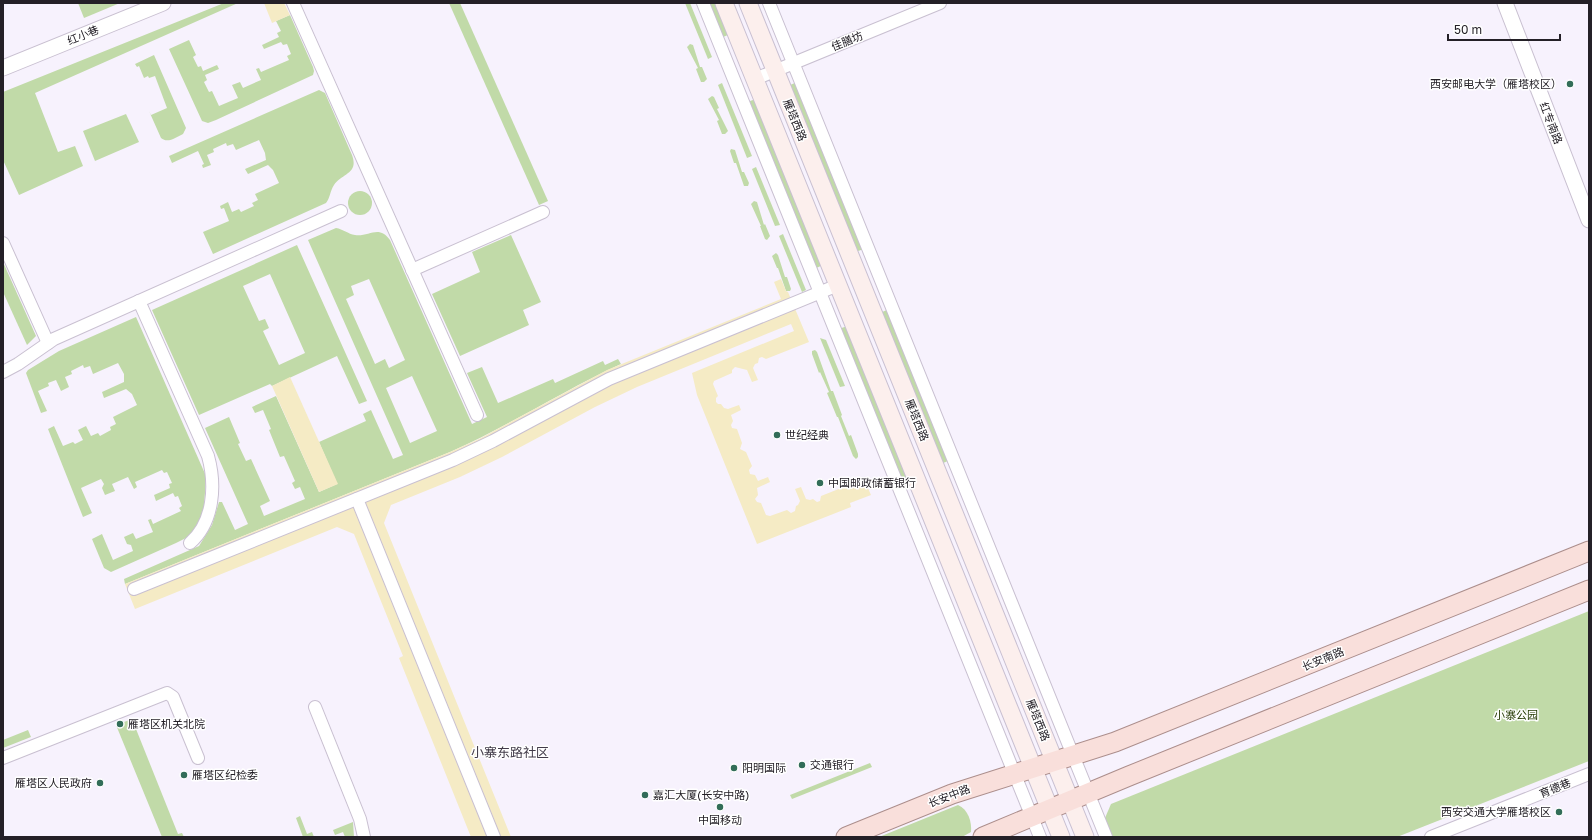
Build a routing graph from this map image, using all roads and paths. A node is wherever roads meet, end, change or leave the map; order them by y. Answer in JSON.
{"nodes":[{"id":1,"x":163,"y":3,"type":"edge"},
{"id":2,"x":293,"y":3,"type":"edge"},
{"id":3,"x":703,"y":3,"type":"edge"},
{"id":4,"x":724,"y":3,"type":"edge"},
{"id":5,"x":748,"y":3,"type":"edge"},
{"id":6,"x":769,"y":3,"type":"edge"},
{"id":7,"x":940,"y":3,"type":"edge"},
{"id":8,"x":1505,"y":3,"type":"edge"},
{"id":9,"x":793,"y":64,"type":"junction"},
{"id":10,"x":3,"y":68,"type":"edge"},
{"id":11,"x":775,"y":71,"type":"junction"},
{"id":12,"x":754,"y":79,"type":"junction"},
{"id":13,"x":341,"y":211,"type":"dead end"},
{"id":14,"x":543,"y":212,"type":"dead end"},
{"id":15,"x":1589,"y":220,"type":"edge"},
{"id":16,"x":3,"y":243,"type":"edge"},
{"id":17,"x":412,"y":270,"type":"junction"},
{"id":18,"x":838,"y":285,"type":"junction"},
{"id":19,"x":820,"y":292,"type":"junction"},
{"id":20,"x":139,"y":301,"type":"junction"},
{"id":21,"x":48,"y":343,"type":"junction"},
{"id":22,"x":3,"y":372,"type":"edge"},
{"id":23,"x":477,"y":415,"type":"dead end"},
{"id":24,"x":357,"y":499,"type":"junction"},
{"id":25,"x":190,"y":543,"type":"dead end"},
{"id":26,"x":1589,"y":551,"type":"edge"},
{"id":27,"x":134,"y":589,"type":"dead end"},
{"id":28,"x":1589,"y":590,"type":"edge"},
{"id":29,"x":315,"y":707,"type":"dead end"},
{"id":30,"x":1073,"y":757,"type":"junction"},
{"id":31,"x":3,"y":758,"type":"edge"},
{"id":32,"x":198,"y":758,"type":"dead end"},
{"id":33,"x":1055,"y":762,"type":"junction"},
{"id":34,"x":1033,"y":768,"type":"junction"},
{"id":35,"x":1014,"y":774,"type":"junction"},
{"id":36,"x":1589,"y":774,"type":"edge"},
{"id":37,"x":1088,"y":793,"type":"junction"},
{"id":38,"x":1070,"y":801,"type":"junction"},
{"id":39,"x":1049,"y":809,"type":"junction"},
{"id":40,"x":1032,"y":817,"type":"junction"},
{"id":41,"x":364,"y":837,"type":"edge"},
{"id":42,"x":494,"y":837,"type":"edge"},
{"id":43,"x":846,"y":837,"type":"edge"},
{"id":44,"x":983,"y":837,"type":"edge"},
{"id":45,"x":1040,"y":837,"type":"edge"},
{"id":46,"x":1061,"y":837,"type":"edge"},
{"id":47,"x":1085,"y":837,"type":"edge"},
{"id":48,"x":1106,"y":837,"type":"edge"},
{"id":49,"x":1431,"y":837,"type":"edge"}],
"edges":[{"from":1,"to":10,"type":"street","name":"红小巷"},
{"from":2,"to":17,"type":"street"},
{"from":3,"to":19,"type":"street"},
{"from":4,"to":12,"type":"main road","name":"雁塔西路"},
{"from":5,"to":11,"type":"main road","name":"雁塔西路"},
{"from":6,"to":9,"type":"street"},
{"from":7,"to":9,"type":"street","name":"佳膳坊"},
{"from":8,"to":15,"type":"street","name":"红专南路"},
{"from":9,"to":11,"type":"street","name":"佳膳坊"},
{"from":9,"to":30,"type":"street"},
{"from":11,"to":12,"type":"street","name":"佳膳坊"},
{"from":11,"to":33,"type":"main road","name":"雁塔西路"},
{"from":12,"to":18,"type":"main road","name":"雁塔西路"},
{"from":13,"to":20,"type":"street"},
{"from":14,"to":17,"type":"street"},
{"from":16,"to":21,"type":"street"},
{"from":17,"to":23,"type":"street"},
{"from":18,"to":19,"type":"street"},
{"from":18,"to":34,"type":"main road","name":"雁塔西路"},
{"from":19,"to":24,"type":"street"},
{"from":19,"to":35,"type":"street"},
{"from":20,"to":21,"type":"street"},
{"from":20,"to":25,"type":"street"},
{"from":21,"to":22,"type":"street"},
{"from":24,"to":27,"type":"street"},
{"from":24,"to":42,"type":"street"},
{"from":26,"to":30,"type":"main road","name":"长安南路"},
{"from":28,"to":37,"type":"main road"},
{"from":29,"to":41,"type":"street"},
{"from":30,"to":33,"type":"main road","name":"长安南路"},
{"from":30,"to":37,"type":"street"},
{"from":31,"to":32,"type":"street"},
{"from":33,"to":34,"type":"main road","name":"长安中路"},
{"from":33,"to":38,"type":"main road","name":"雁塔西路"},
{"from":34,"to":35,"type":"main road","name":"长安中路"},
{"from":34,"to":39,"type":"main road","name":"雁塔西路"},
{"from":35,"to":40,"type":"street"},
{"from":35,"to":43,"type":"main road","name":"长安中路"},
{"from":36,"to":49,"type":"street","name":"育德巷"},
{"from":37,"to":38,"type":"main road"},
{"from":37,"to":48,"type":"street"},
{"from":38,"to":39,"type":"main road"},
{"from":38,"to":47,"type":"main road","name":"雁塔西路"},
{"from":39,"to":40,"type":"main road"},
{"from":39,"to":46,"type":"main road","name":"雁塔西路"},
{"from":40,"to":44,"type":"main road"},
{"from":40,"to":45,"type":"street"}]}
